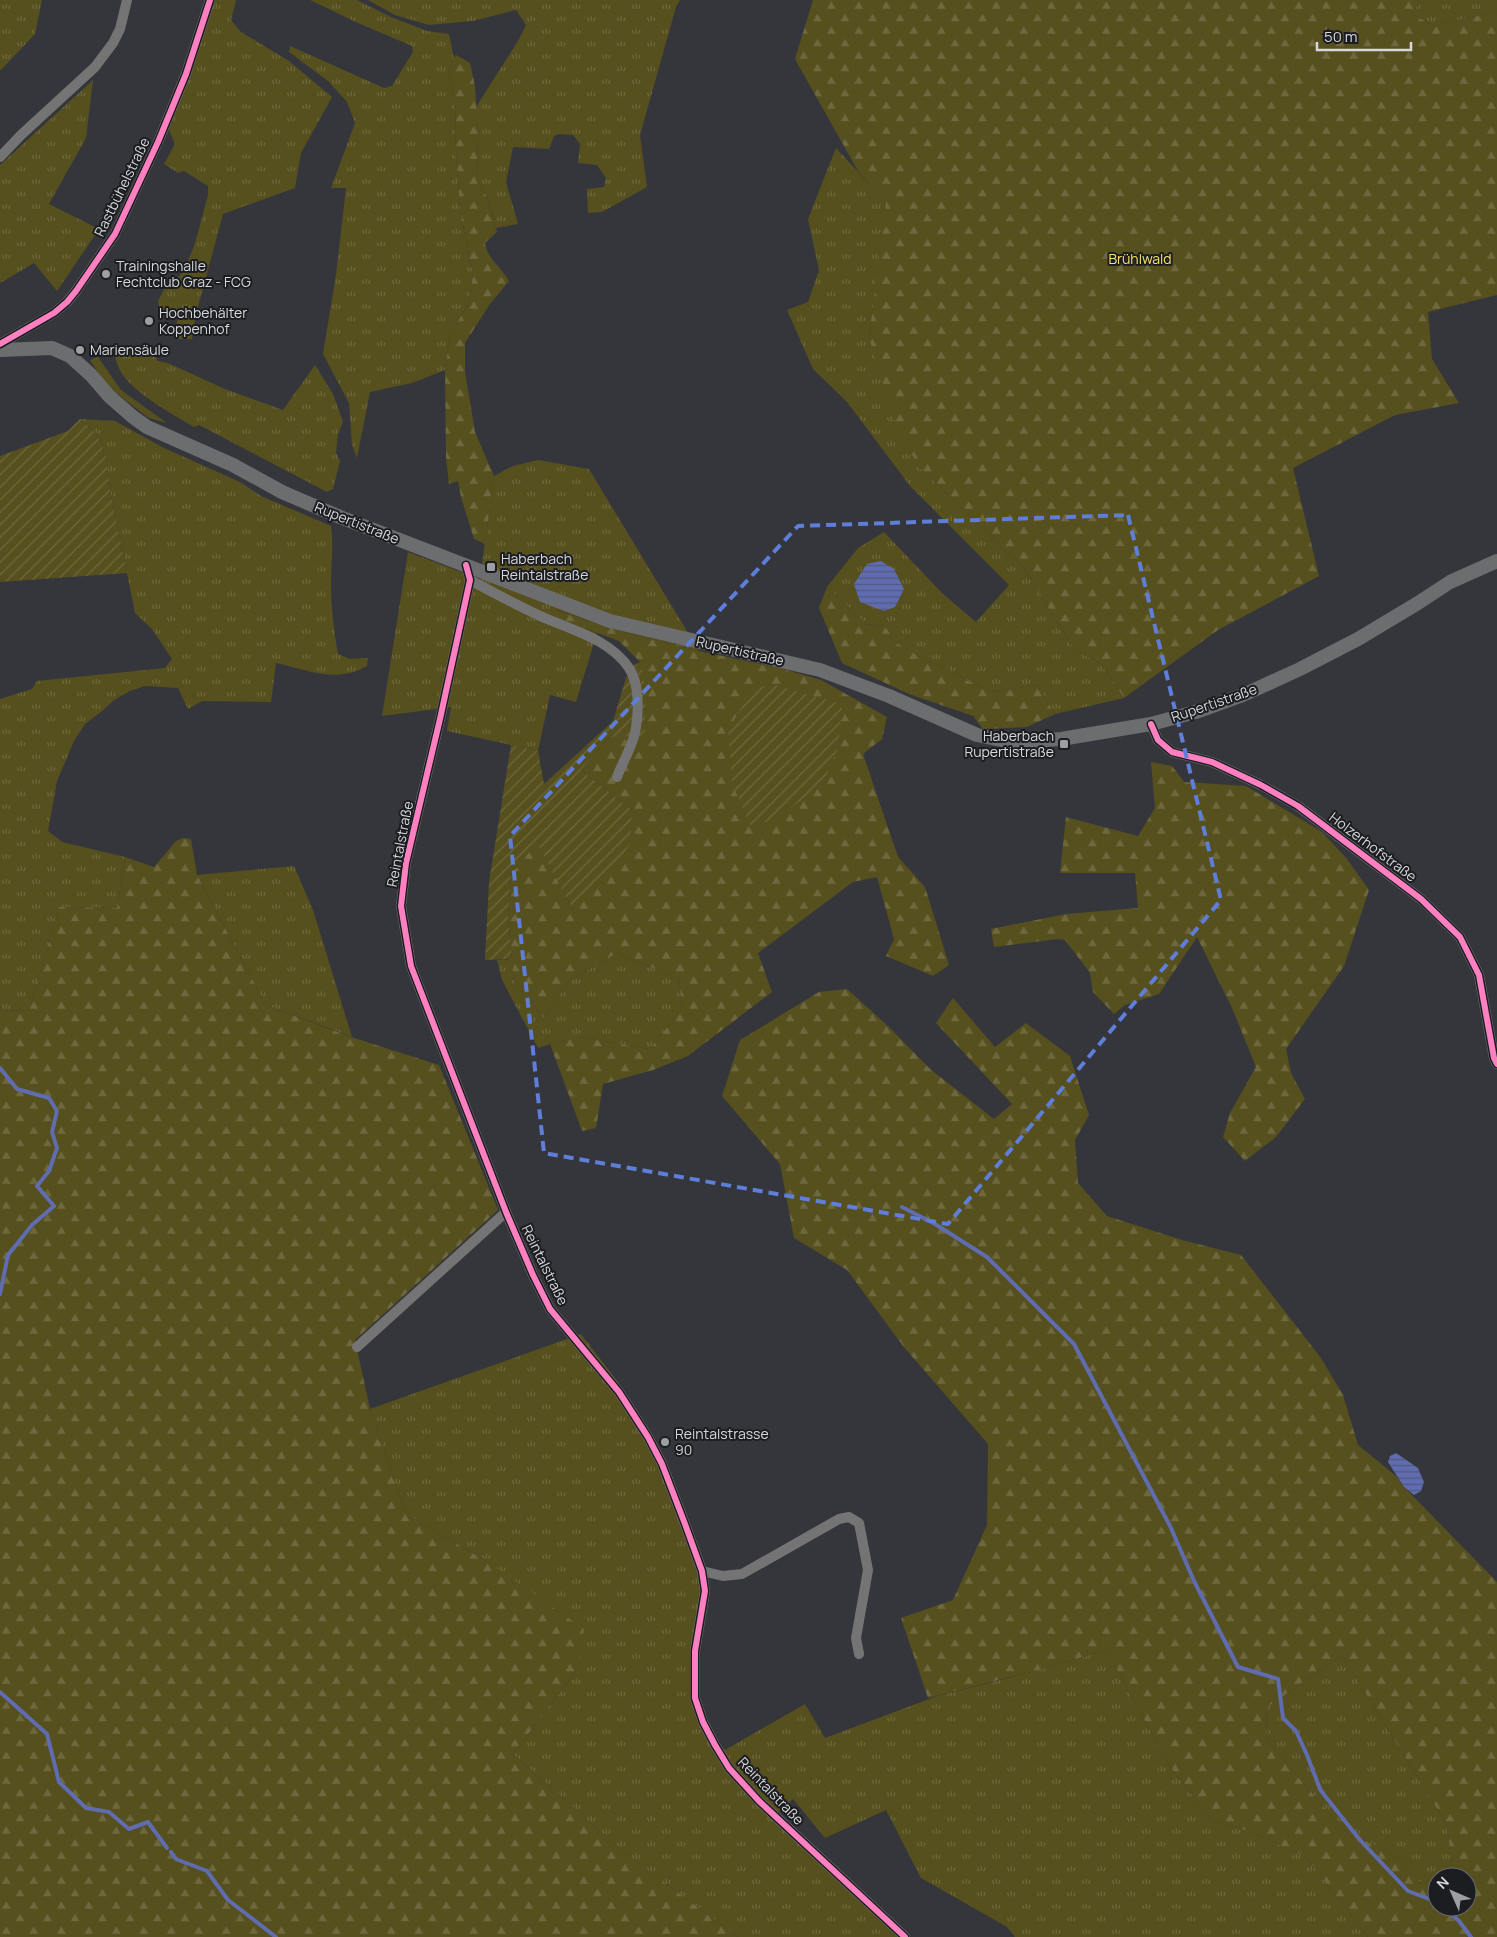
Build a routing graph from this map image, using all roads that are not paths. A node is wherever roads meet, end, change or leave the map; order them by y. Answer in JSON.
{"nodes":[{"id":1,"x":127,"y":0,"type":"edge"},
{"id":2,"x":210,"y":0,"type":"edge"},
{"id":3,"x":0,"y":156,"type":"edge"},
{"id":4,"x":0,"y":344,"type":"edge"},
{"id":5,"x":0,"y":350,"type":"edge"},
{"id":6,"x":1497,"y":561,"type":"edge"},
{"id":7,"x":466,"y":565,"type":"junction"},
{"id":8,"x":470,"y":580,"type":"junction"},
{"id":9,"x":1151,"y":724,"type":"junction"},
{"id":10,"x":617,"y":777,"type":"dead end"},
{"id":11,"x":1497,"y":1064,"type":"edge"},
{"id":12,"x":506,"y":1212,"type":"junction"},
{"id":13,"x":357,"y":1348,"type":"dead end"},
{"id":14,"x":702,"y":1571,"type":"junction"},
{"id":15,"x":859,"y":1654,"type":"dead end"},
{"id":16,"x":905,"y":1937,"type":"edge"}],
"edges":[{"from":1,"to":3,"type":"street"},
{"from":2,"to":4,"type":"street","name":"Rastbühelstraße"},
{"from":5,"to":7,"type":"main road","name":"Rupertistraße"},
{"from":6,"to":9,"type":"main road","name":"Rupertistraße"},
{"from":7,"to":8,"type":"street","name":"Reintalstraße"},
{"from":7,"to":9,"type":"main road","name":"Rupertistraße"},
{"from":8,"to":10,"type":"street"},
{"from":8,"to":12,"type":"street","name":"Reintalstraße"},
{"from":9,"to":11,"type":"street","name":"Holzerhofstraße"},
{"from":12,"to":13,"type":"street"},
{"from":12,"to":14,"type":"street","name":"Reintalstraße"},
{"from":14,"to":15,"type":"street"},
{"from":14,"to":16,"type":"street","name":"Reintalstraße"}]}
